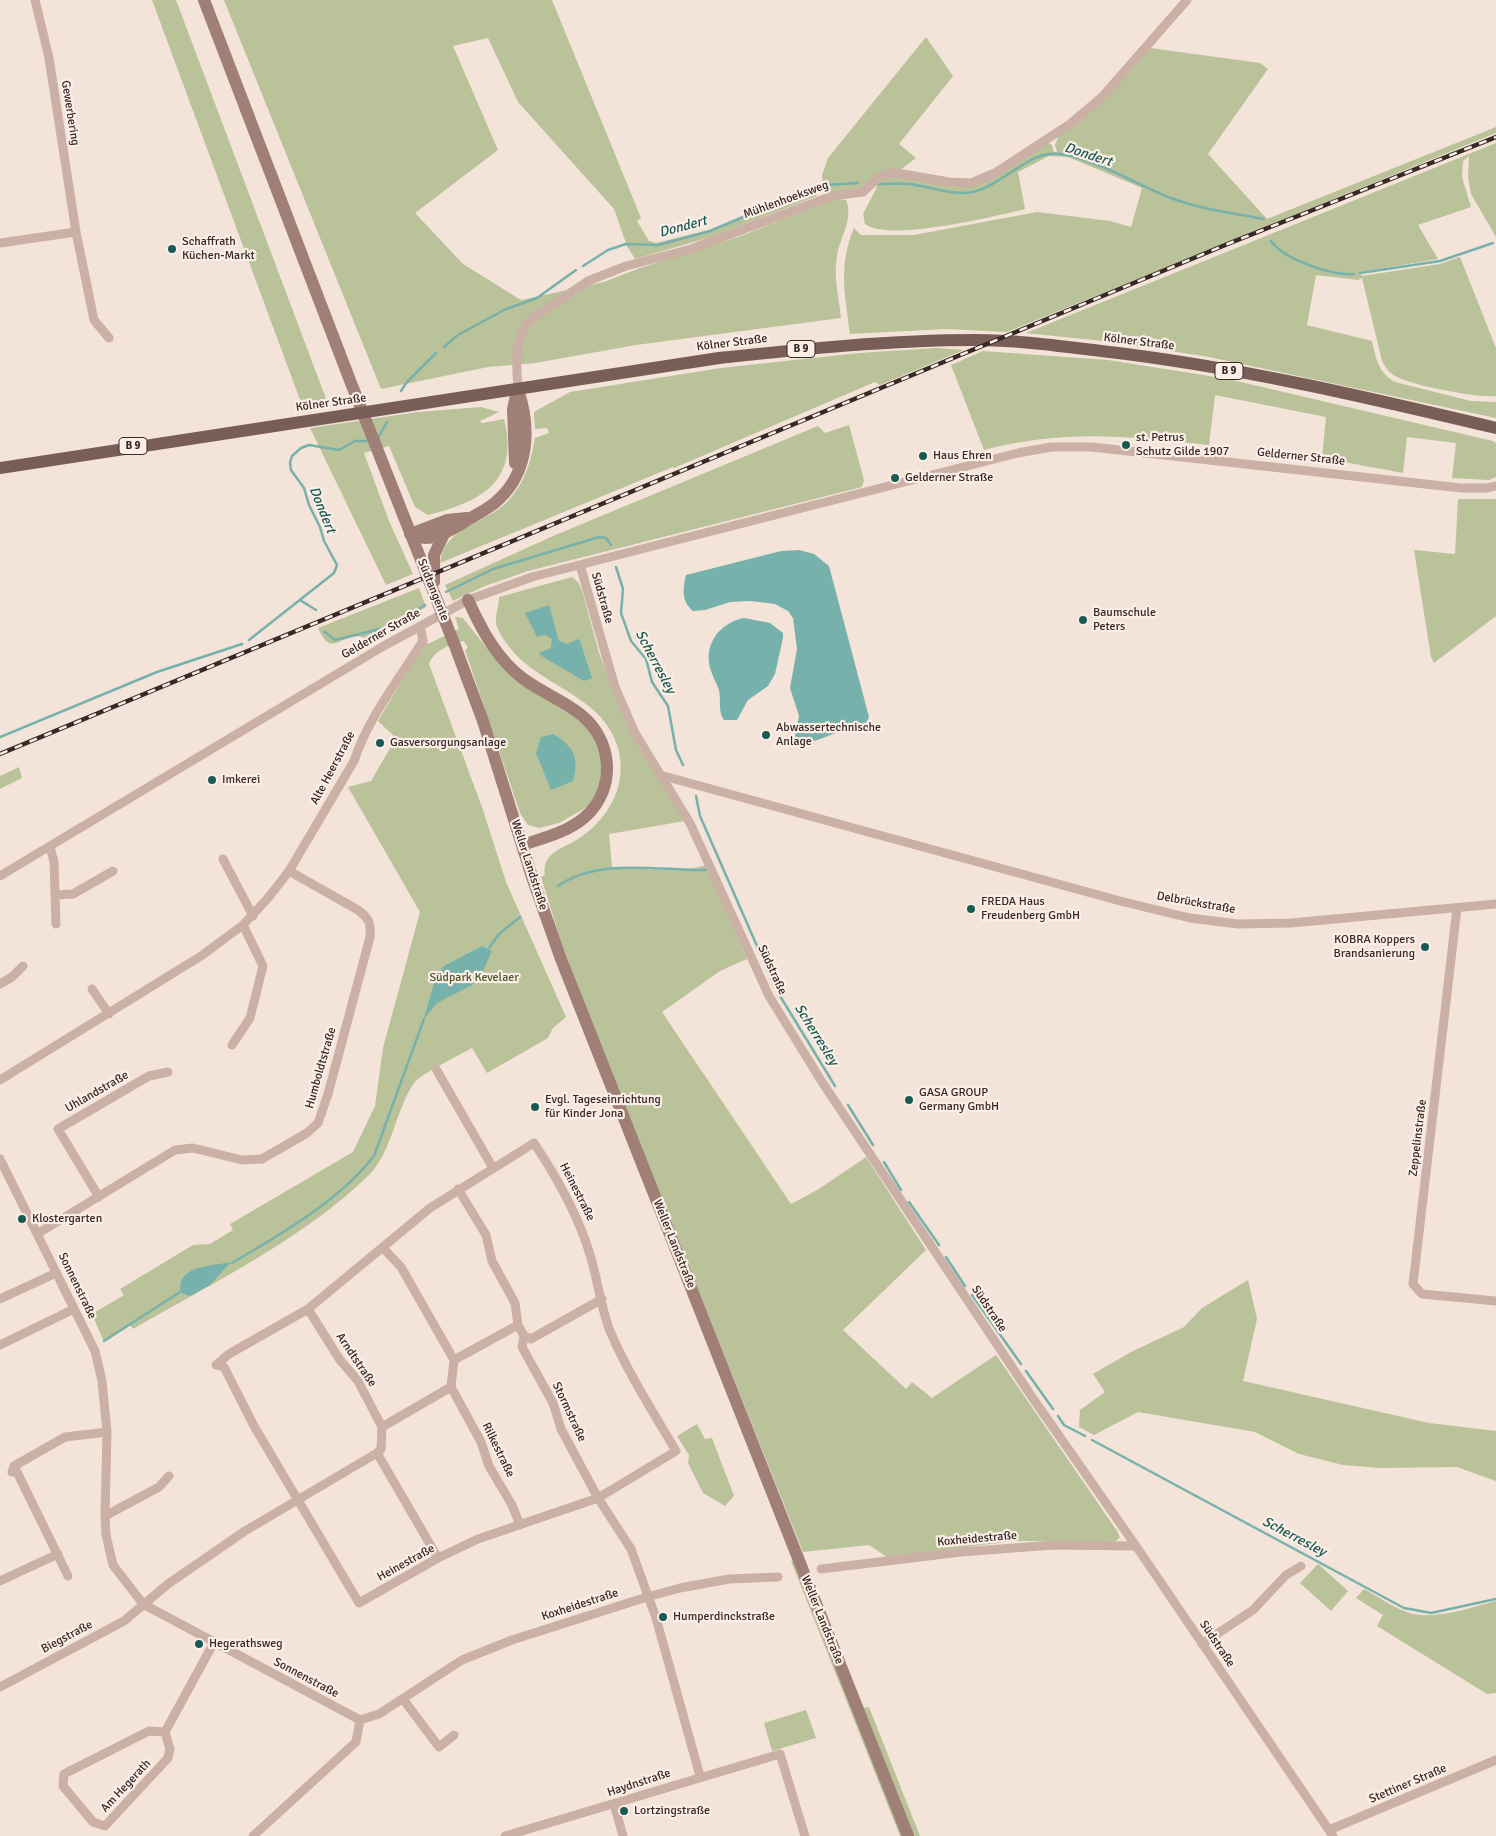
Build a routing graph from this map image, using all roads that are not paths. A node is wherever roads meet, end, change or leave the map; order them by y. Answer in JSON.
{"nodes":[{"id":1,"x":35,"y":0,"type":"edge"},
{"id":2,"x":204,"y":0,"type":"edge"},
{"id":3,"x":1187,"y":0,"type":"edge"},
{"id":4,"x":76,"y":232,"type":"junction"},
{"id":5,"x":0,"y":243,"type":"edge"},
{"id":6,"x":109,"y":338,"type":"dead end"},
{"id":7,"x":518,"y":390,"type":"junction"},
{"id":8,"x":1496,"y":428,"type":"edge"},
{"id":9,"x":0,"y":468,"type":"edge"},
{"id":10,"x":1496,"y":486,"type":"edge"},
{"id":11,"x":470,"y":518,"type":"junction"},
{"id":12,"x":410,"y":534,"type":"junction"},
{"id":13,"x":444,"y":534,"type":"junction"},
{"id":14,"x":580,"y":565,"type":"junction"},
{"id":15,"x":435,"y":595,"type":"junction"},
{"id":16,"x":468,"y":600,"type":"junction"},
{"id":17,"x":420,"y":626,"type":"junction"},
{"id":18,"x":455,"y":646,"type":"joint"},
{"id":19,"x":660,"y":775,"type":"junction"},
{"id":20,"x":522,"y":845,"type":"junction"},
{"id":21,"x":50,"y":846,"type":"junction"},
{"id":22,"x":223,"y":859,"type":"dead end"},
{"id":23,"x":113,"y":870,"type":"dead end"},
{"id":24,"x":288,"y":872,"type":"junction"},
{"id":25,"x":0,"y":876,"type":"edge"},
{"id":26,"x":55,"y":895,"type":"junction"},
{"id":27,"x":1496,"y":904,"type":"edge"},
{"id":28,"x":1458,"y":908,"type":"junction"},
{"id":29,"x":252,"y":916,"type":"junction"},
{"id":30,"x":56,"y":924,"type":"dead end"},
{"id":31,"x":243,"y":925,"type":"junction"},
{"id":32,"x":23,"y":966,"type":"dead end"},
{"id":33,"x":0,"y":984,"type":"edge"},
{"id":34,"x":92,"y":989,"type":"dead end"},
{"id":35,"x":109,"y":1014,"type":"junction"},
{"id":36,"x":232,"y":1045,"type":"dead end"},
{"id":37,"x":436,"y":1069,"type":"dead end"},
{"id":38,"x":168,"y":1072,"type":"dead end"},
{"id":39,"x":0,"y":1080,"type":"edge"},
{"id":40,"x":0,"y":1159,"type":"edge"},
{"id":41,"x":493,"y":1168,"type":"junction"},
{"id":42,"x":458,"y":1189,"type":"junction"},
{"id":43,"x":99,"y":1197,"type":"junction"},
{"id":44,"x":37,"y":1234,"type":"junction"},
{"id":45,"x":383,"y":1248,"type":"junction"},
{"id":46,"x":56,"y":1273,"type":"junction"},
{"id":47,"x":0,"y":1299,"type":"edge"},
{"id":48,"x":602,"y":1299,"type":"junction"},
{"id":49,"x":1496,"y":1301,"type":"edge"},
{"id":50,"x":74,"y":1309,"type":"junction"},
{"id":51,"x":308,"y":1309,"type":"junction"},
{"id":52,"x":518,"y":1325,"type":"junction"},
{"id":53,"x":524,"y":1336,"type":"junction"},
{"id":54,"x":0,"y":1345,"type":"edge"},
{"id":55,"x":454,"y":1360,"type":"junction"},
{"id":56,"x":451,"y":1387,"type":"junction"},
{"id":57,"x":382,"y":1427,"type":"junction"},
{"id":58,"x":107,"y":1432,"type":"junction"},
{"id":59,"x":377,"y":1453,"type":"junction"},
{"id":60,"x":169,"y":1476,"type":"dead end"},
{"id":61,"x":598,"y":1498,"type":"junction"},
{"id":62,"x":299,"y":1500,"type":"junction"},
{"id":63,"x":105,"y":1516,"type":"junction"},
{"id":64,"x":520,"y":1525,"type":"junction"},
{"id":65,"x":1136,"y":1546,"type":"junction"},
{"id":66,"x":58,"y":1554,"type":"junction"},
{"id":67,"x":438,"y":1558,"type":"junction"},
{"id":68,"x":1301,"y":1566,"type":"dead end"},
{"id":69,"x":821,"y":1569,"type":"dead end"},
{"id":70,"x":68,"y":1576,"type":"dead end"},
{"id":71,"x":778,"y":1577,"type":"dead end"},
{"id":72,"x":0,"y":1581,"type":"edge"},
{"id":73,"x":647,"y":1597,"type":"junction"},
{"id":74,"x":143,"y":1604,"type":"junction"},
{"id":75,"x":213,"y":1644,"type":"junction"},
{"id":76,"x":1202,"y":1644,"type":"junction"},
{"id":77,"x":0,"y":1687,"type":"edge"},
{"id":78,"x":404,"y":1699,"type":"junction"},
{"id":79,"x":360,"y":1720,"type":"junction"},
{"id":80,"x":165,"y":1732,"type":"junction"},
{"id":81,"x":454,"y":1735,"type":"dead end"},
{"id":82,"x":1496,"y":1760,"type":"edge"},
{"id":83,"x":700,"y":1776,"type":"junction"},
{"id":84,"x":614,"y":1804,"type":"junction"},
{"id":85,"x":266,"y":1832,"type":"edge"},
{"id":86,"x":1331,"y":1833,"type":"edge"},
{"id":87,"x":254,"y":1836,"type":"edge"},
{"id":88,"x":505,"y":1836,"type":"edge"},
{"id":89,"x":623,"y":1836,"type":"edge"},
{"id":90,"x":805,"y":1836,"type":"edge"},
{"id":91,"x":908,"y":1836,"type":"edge"}],
"edges":[{"from":1,"to":4,"type":"street","name":"Gewerbering"},
{"from":2,"to":12,"type":"main road","name":"Südtangente"},
{"from":3,"to":7,"type":"street","name":"Mühlenhoeksweg"},
{"from":4,"to":5,"type":"street"},
{"from":4,"to":6,"type":"street","name":"Gewerbering"},
{"from":7,"to":8,"type":"main road","name":"Kölner Straße","number":"B 9"},
{"from":7,"to":9,"type":"main road","name":"Kölner Straße","number":"B 9"},
{"from":7,"to":11,"type":"main road"},
{"from":10,"to":14,"type":"street","name":"Gelderner Straße"},
{"from":11,"to":12,"type":"main road"},
{"from":11,"to":13,"type":"main road"},
{"from":12,"to":13,"type":"main road"},
{"from":12,"to":15,"type":"main road","name":"Südtangente"},
{"from":13,"to":15,"type":"main road"},
{"from":14,"to":16,"type":"street","name":"Gelderner Straße"},
{"from":14,"to":19,"type":"street","name":"Südstraße"},
{"from":15,"to":18,"type":"main road","name":"Südtangente"},
{"from":16,"to":17,"type":"street","name":"Gelderner Straße"},
{"from":16,"to":20,"type":"main road"},
{"from":17,"to":21,"type":"street","name":"Gelderner Straße"},
{"from":17,"to":24,"type":"street","name":"Alte Heerstraße"},
{"from":18,"to":20,"type":"main road","name":"Weller Landstraße"},
{"from":19,"to":28,"type":"street","name":"Delbrückstraße"},
{"from":19,"to":65,"type":"street","name":"Südstraße"},
{"from":20,"to":91,"type":"main road","name":"Weller Landstraße"},
{"from":21,"to":25,"type":"street","name":"Gelderner Straße"},
{"from":21,"to":26,"type":"street"},
{"from":22,"to":29,"type":"street"},
{"from":23,"to":26,"type":"street"},
{"from":24,"to":29,"type":"street","name":"Alte Heerstraße"},
{"from":24,"to":43,"type":"street","name":"Humboldtstraße"},
{"from":26,"to":30,"type":"street"},
{"from":27,"to":28,"type":"street","name":"Delbrückstraße"},
{"from":28,"to":49,"type":"street","name":"Zeppelinstraße"},
{"from":29,"to":31,"type":"street","name":"Alte Heerstraße"},
{"from":31,"to":35,"type":"street","name":"Alte Heerstraße"},
{"from":31,"to":36,"type":"street"},
{"from":32,"to":33,"type":"street"},
{"from":34,"to":35,"type":"street"},
{"from":35,"to":39,"type":"street","name":"Alte Heerstraße"},
{"from":37,"to":41,"type":"street"},
{"from":38,"to":43,"type":"street","name":"Uhlandstraße"},
{"from":40,"to":44,"type":"street","name":"Sonnenstraße"},
{"from":41,"to":42,"type":"street","name":"Heinestraße"},
{"from":41,"to":48,"type":"street","name":"Heinestraße"},
{"from":42,"to":45,"type":"street","name":"Heinestraße"},
{"from":42,"to":52,"type":"street"},
{"from":43,"to":44,"type":"street","name":"Humboldtstraße"},
{"from":44,"to":46,"type":"street","name":"Sonnenstraße"},
{"from":45,"to":51,"type":"street","name":"Heinestraße"},
{"from":45,"to":55,"type":"street"},
{"from":46,"to":47,"type":"street"},
{"from":46,"to":50,"type":"street","name":"Sonnenstraße"},
{"from":48,"to":53,"type":"street"},
{"from":48,"to":61,"type":"street","name":"Heinestraße"},
{"from":50,"to":54,"type":"street"},
{"from":50,"to":58,"type":"street","name":"Sonnenstraße"},
{"from":51,"to":57,"type":"street","name":"Arndtstraße"},
{"from":51,"to":62,"type":"street","name":"Heinestraße"},
{"from":52,"to":53,"type":"street"},
{"from":52,"to":55,"type":"street"},
{"from":53,"to":61,"type":"street","name":"Stormstraße"},
{"from":55,"to":56,"type":"street"},
{"from":56,"to":57,"type":"street"},
{"from":56,"to":64,"type":"street","name":"Rilkestraße"},
{"from":57,"to":59,"type":"street"},
{"from":58,"to":63,"type":"street","name":"Sonnenstraße"},
{"from":58,"to":66,"type":"street"},
{"from":59,"to":62,"type":"street"},
{"from":59,"to":67,"type":"street"},
{"from":60,"to":63,"type":"street"},
{"from":61,"to":64,"type":"street","name":"Heinestraße"},
{"from":61,"to":73,"type":"street","name":"Stormstraße"},
{"from":62,"to":67,"type":"street","name":"Heinestraße"},
{"from":62,"to":74,"type":"street"},
{"from":63,"to":74,"type":"street","name":"Sonnenstraße"},
{"from":64,"to":67,"type":"street","name":"Heinestraße"},
{"from":65,"to":69,"type":"street","name":"Koxheidestraße"},
{"from":65,"to":76,"type":"street","name":"Südstraße"},
{"from":66,"to":70,"type":"street"},
{"from":66,"to":72,"type":"street"},
{"from":68,"to":76,"type":"street"},
{"from":71,"to":73,"type":"street","name":"Koxheidestraße"},
{"from":73,"to":78,"type":"street","name":"Koxheidestraße"},
{"from":73,"to":83,"type":"street"},
{"from":74,"to":75,"type":"street","name":"Sonnenstraße"},
{"from":74,"to":77,"type":"street","name":"Biegstraße"},
{"from":75,"to":79,"type":"street","name":"Sonnenstraße"},
{"from":75,"to":80,"type":"street"},
{"from":76,"to":86,"type":"street","name":"Südstraße"},
{"from":78,"to":79,"type":"street","name":"Koxheidestraße"},
{"from":78,"to":81,"type":"street"},
{"from":79,"to":85,"type":"street"},
{"from":80,"to":80,"type":"street","name":"Am Hegerath"},
{"from":82,"to":86,"type":"street","name":"Stettiner Straße"},
{"from":83,"to":84,"type":"street","name":"Haydnstraße"},
{"from":83,"to":90,"type":"street","name":"Haydnstraße"},
{"from":84,"to":88,"type":"street","name":"Haydnstraße"},
{"from":84,"to":89,"type":"street"},
{"from":85,"to":87,"type":"street"}]}
